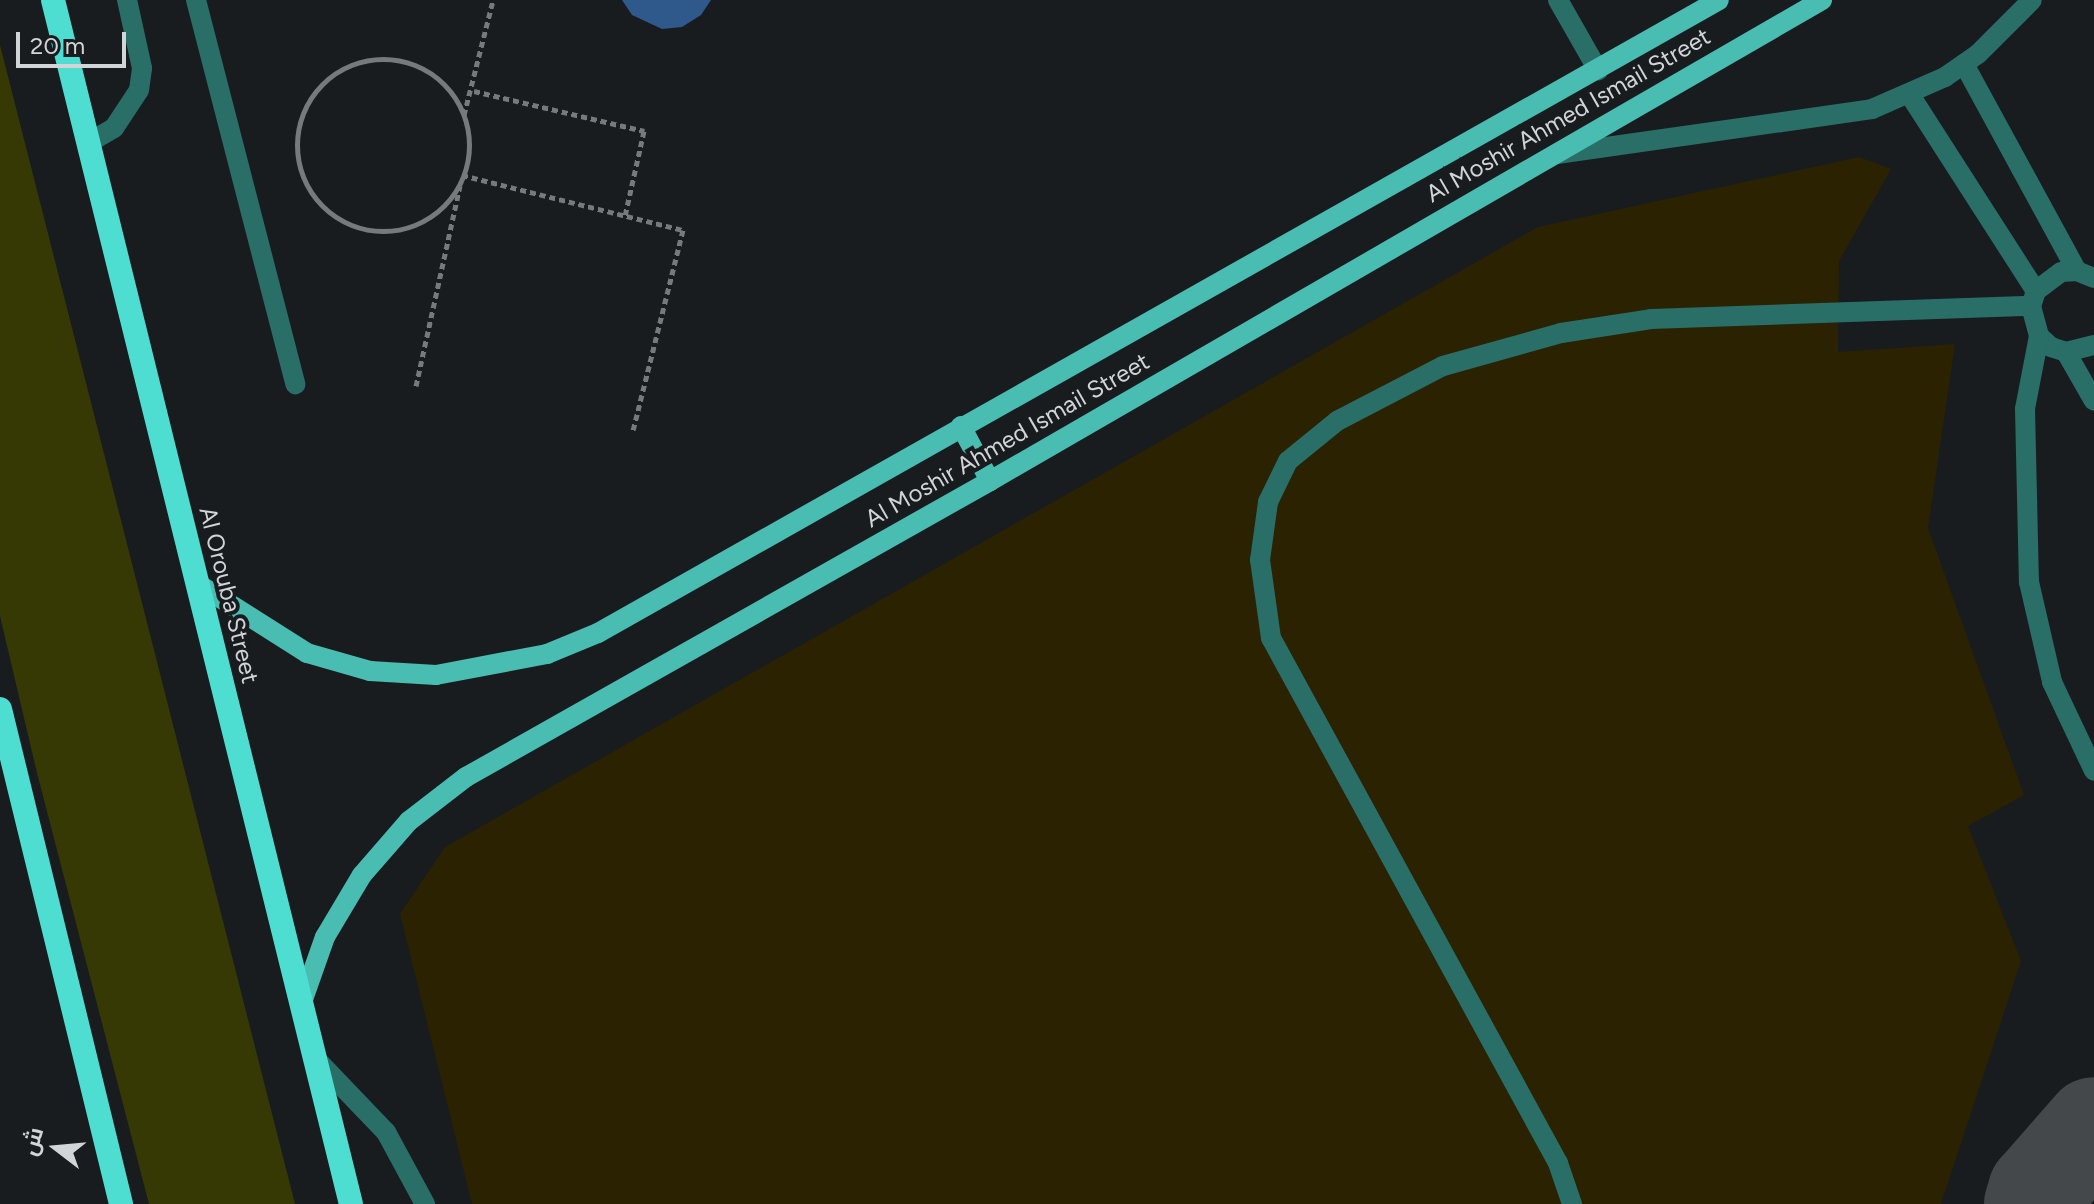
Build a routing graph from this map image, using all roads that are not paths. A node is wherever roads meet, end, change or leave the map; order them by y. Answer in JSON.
{"nodes":[{"id":1,"x":53,"y":0,"type":"edge"},
{"id":2,"x":127,"y":0,"type":"edge"},
{"id":3,"x":196,"y":0,"type":"edge"},
{"id":4,"x":1558,"y":0,"type":"edge"},
{"id":5,"x":1719,"y":0,"type":"edge"},
{"id":6,"x":1822,"y":0,"type":"edge"},
{"id":7,"x":2032,"y":0,"type":"edge"},
{"id":8,"x":1964,"y":64,"type":"junction"},
{"id":9,"x":1598,"y":70,"type":"junction"},
{"id":10,"x":1910,"y":95,"type":"junction"},
{"id":11,"x":88,"y":143,"type":"junction"},
{"id":12,"x":1549,"y":155,"type":"junction"},
{"id":13,"x":2089,"y":274,"type":"edge"},
{"id":14,"x":2034,"y":298,"type":"junction"},
{"id":15,"x":2039,"y":336,"type":"junction"},
{"id":16,"x":2094,"y":345,"type":"edge"},
{"id":17,"x":2066,"y":352,"type":"junction"},
{"id":18,"x":295,"y":384,"type":"dead end"},
{"id":19,"x":2094,"y":401,"type":"edge"},
{"id":20,"x":961,"y":426,"type":"junction"},
{"id":21,"x":990,"y":481,"type":"junction"},
{"id":22,"x":198,"y":584,"type":"junction"},
{"id":23,"x":0,"y":709,"type":"edge"},
{"id":24,"x":2094,"y":771,"type":"edge"},
{"id":25,"x":301,"y":1005,"type":"junction"},
{"id":26,"x":314,"y":1057,"type":"junction"},
{"id":27,"x":121,"y":1204,"type":"edge"},
{"id":28,"x":351,"y":1204,"type":"edge"},
{"id":29,"x":425,"y":1204,"type":"edge"},
{"id":30,"x":1572,"y":1204,"type":"edge"}],
"edges":[{"from":1,"to":11,"type":"highway","name":"Al Orouba Street"},
{"from":2,"to":11,"type":"street"},
{"from":3,"to":18,"type":"street"},
{"from":4,"to":9,"type":"street"},
{"from":5,"to":9,"type":"main road","name":"Al Moshir Ahmed Ismail Street"},
{"from":6,"to":12,"type":"main road","name":"Al Moshir Ahmed Ismail Street"},
{"from":7,"to":8,"type":"street"},
{"from":8,"to":10,"type":"street"},
{"from":8,"to":13,"type":"street"},
{"from":9,"to":20,"type":"main road","name":"Al Moshir Ahmed Ismail Street"},
{"from":10,"to":12,"type":"street"},
{"from":10,"to":14,"type":"street"},
{"from":11,"to":22,"type":"highway","name":"Al Orouba Street"},
{"from":12,"to":21,"type":"main road","name":"Al Moshir Ahmed Ismail Street"},
{"from":13,"to":14,"type":"street"},
{"from":14,"to":15,"type":"street"},
{"from":14,"to":30,"type":"street"},
{"from":15,"to":17,"type":"street"},
{"from":15,"to":24,"type":"street"},
{"from":16,"to":17,"type":"street"},
{"from":17,"to":19,"type":"street"},
{"from":20,"to":21,"type":"main road"},
{"from":20,"to":22,"type":"main road","name":"Al Moshir Ahmed Ismail Street"},
{"from":21,"to":25,"type":"main road","name":"Al Moshir Ahmed Ismail Street"},
{"from":22,"to":25,"type":"highway","name":"Al Orouba Street"},
{"from":23,"to":27,"type":"highway"},
{"from":25,"to":26,"type":"highway","name":"Al Orouba Street"},
{"from":26,"to":28,"type":"highway","name":"Al Orouba Street"},
{"from":26,"to":29,"type":"street"}]}
